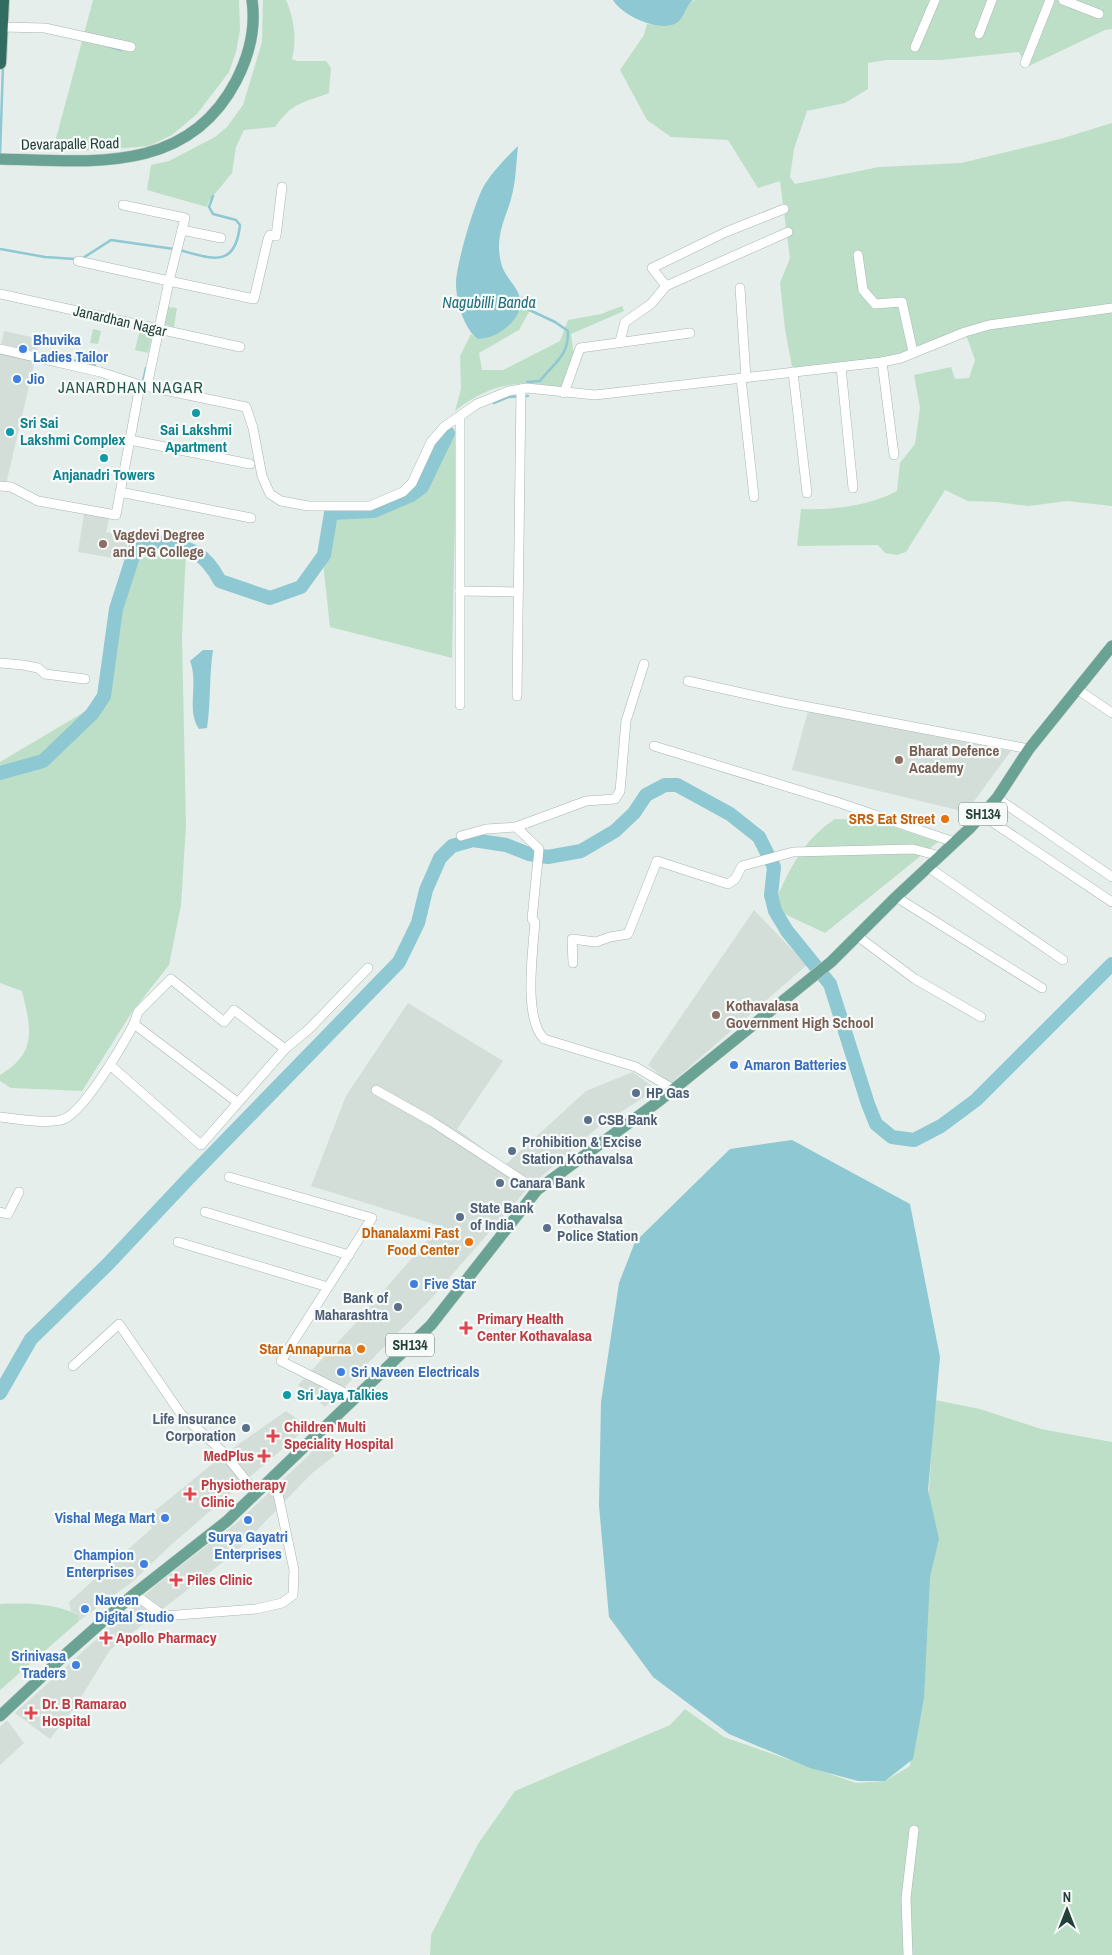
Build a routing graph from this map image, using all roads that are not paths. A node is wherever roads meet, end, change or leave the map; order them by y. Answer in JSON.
{"nodes":[{"id":1,"x":3,"y":0,"type":"edge"},
{"id":2,"x":252,"y":0,"type":"edge"},
{"id":3,"x":935,"y":0,"type":"edge"},
{"id":4,"x":992,"y":0,"type":"edge"},
{"id":5,"x":1050,"y":0,"type":"edge"},
{"id":6,"x":1063,"y":0,"type":"edge"},
{"id":7,"x":1099,"y":14,"type":"dead end"},
{"id":8,"x":2,"y":27,"type":"junction"},
{"id":9,"x":978,"y":34,"type":"dead end"},
{"id":10,"x":131,"y":47,"type":"dead end"},
{"id":11,"x":915,"y":47,"type":"dead end"},
{"id":12,"x":0,"y":51,"type":"edge"},
{"id":13,"x":0,"y":63,"type":"edge"},
{"id":14,"x":1025,"y":63,"type":"dead end"},
{"id":15,"x":0,"y":159,"type":"edge"},
{"id":16,"x":282,"y":187,"type":"dead end"},
{"id":17,"x":123,"y":205,"type":"dead end"},
{"id":18,"x":784,"y":209,"type":"dead end"},
{"id":19,"x":182,"y":230,"type":"junction"},
{"id":20,"x":788,"y":232,"type":"dead end"},
{"id":21,"x":221,"y":238,"type":"dead end"},
{"id":22,"x":858,"y":255,"type":"dead end"},
{"id":23,"x":78,"y":261,"type":"dead end"},
{"id":24,"x":169,"y":281,"type":"junction"},
{"id":25,"x":666,"y":286,"type":"junction"},
{"id":26,"x":740,"y":288,"type":"dead end"},
{"id":27,"x":0,"y":294,"type":"edge"},
{"id":28,"x":1112,"y":308,"type":"edge"},
{"id":29,"x":158,"y":329,"type":"junction"},
{"id":30,"x":690,"y":333,"type":"dead end"},
{"id":31,"x":620,"y":341,"type":"junction"},
{"id":32,"x":240,"y":348,"type":"dead end"},
{"id":33,"x":0,"y":349,"type":"edge"},
{"id":34,"x":913,"y":352,"type":"junction"},
{"id":35,"x":882,"y":362,"type":"junction"},
{"id":36,"x":841,"y":367,"type":"junction"},
{"id":37,"x":793,"y":372,"type":"junction"},
{"id":38,"x":744,"y":378,"type":"junction"},
{"id":39,"x":144,"y":386,"type":"junction"},
{"id":40,"x":520,"y":390,"type":"junction"},
{"id":41,"x":564,"y":393,"type":"junction"},
{"id":42,"x":460,"y":416,"type":"junction"},
{"id":43,"x":130,"y":440,"type":"junction"},
{"id":44,"x":894,"y":455,"type":"dead end"},
{"id":45,"x":250,"y":464,"type":"dead end"},
{"id":46,"x":0,"y":486,"type":"edge"},
{"id":47,"x":853,"y":488,"type":"dead end"},
{"id":48,"x":120,"y":492,"type":"junction"},
{"id":49,"x":807,"y":493,"type":"dead end"},
{"id":50,"x":754,"y":497,"type":"dead end"},
{"id":51,"x":250,"y":518,"type":"dead end"},
{"id":52,"x":460,"y":591,"type":"junction"},
{"id":53,"x":518,"y":592,"type":"junction"},
{"id":54,"x":1111,"y":651,"type":"edge"},
{"id":55,"x":0,"y":663,"type":"edge"},
{"id":56,"x":644,"y":664,"type":"dead end"},
{"id":57,"x":85,"y":679,"type":"dead end"},
{"id":58,"x":688,"y":681,"type":"dead end"},
{"id":59,"x":1077,"y":689,"type":"junction"},
{"id":60,"x":517,"y":696,"type":"dead end"},
{"id":61,"x":460,"y":705,"type":"dead end"},
{"id":62,"x":1112,"y":714,"type":"edge"},
{"id":63,"x":654,"y":746,"type":"dead end"},
{"id":64,"x":1029,"y":749,"type":"junction"},
{"id":65,"x":997,"y":798,"type":"junction"},
{"id":66,"x":982,"y":815,"type":"junction"},
{"id":67,"x":516,"y":827,"type":"junction"},
{"id":68,"x":461,"y":836,"type":"dead end"},
{"id":69,"x":954,"y":842,"type":"junction"},
{"id":70,"x":940,"y":856,"type":"junction"},
{"id":71,"x":928,"y":867,"type":"junction"},
{"id":72,"x":1112,"y":876,"type":"edge"},
{"id":73,"x":896,"y":897,"type":"junction"},
{"id":74,"x":1112,"y":902,"type":"edge"},
{"id":75,"x":856,"y":935,"type":"junction"},
{"id":76,"x":1063,"y":960,"type":"dead end"},
{"id":77,"x":572,"y":963,"type":"dead end"},
{"id":78,"x":368,"y":968,"type":"dead end"},
{"id":79,"x":1042,"y":988,"type":"dead end"},
{"id":80,"x":981,"y":1017,"type":"dead end"},
{"id":81,"x":134,"y":1024,"type":"junction"},
{"id":82,"x":285,"y":1049,"type":"junction"},
{"id":83,"x":110,"y":1066,"type":"junction"},
{"id":84,"x":673,"y":1089,"type":"junction"},
{"id":85,"x":376,"y":1090,"type":"dead end"},
{"id":86,"x":237,"y":1102,"type":"junction"},
{"id":87,"x":0,"y":1117,"type":"edge"},
{"id":88,"x":229,"y":1177,"type":"dead end"},
{"id":89,"x":537,"y":1190,"type":"junction"},
{"id":90,"x":19,"y":1192,"type":"dead end"},
{"id":91,"x":0,"y":1212,"type":"edge"},
{"id":92,"x":204,"y":1212,"type":"dead end"},
{"id":93,"x":178,"y":1242,"type":"dead end"},
{"id":94,"x":349,"y":1255,"type":"junction"},
{"id":95,"x":328,"y":1287,"type":"junction"},
{"id":96,"x":73,"y":1366,"type":"dead end"},
{"id":97,"x":354,"y":1398,"type":"junction"},
{"id":98,"x":274,"y":1475,"type":"junction"},
{"id":99,"x":256,"y":1493,"type":"junction"},
{"id":100,"x":134,"y":1594,"type":"junction"},
{"id":101,"x":0,"y":1716,"type":"edge"},
{"id":102,"x":914,"y":1830,"type":"dead end"},
{"id":103,"x":908,"y":1955,"type":"edge"}],
"edges":[{"from":1,"to":8,"type":"highway"},
{"from":2,"to":15,"type":"main road","name":"Devarapalle Road"},
{"from":3,"to":11,"type":"street"},
{"from":4,"to":9,"type":"street"},
{"from":5,"to":14,"type":"street"},
{"from":6,"to":7,"type":"street"},
{"from":8,"to":10,"type":"street"},
{"from":8,"to":12,"type":"highway"},
{"from":12,"to":13,"type":"highway"},
{"from":16,"to":24,"type":"street"},
{"from":17,"to":19,"type":"street"},
{"from":18,"to":25,"type":"street"},
{"from":19,"to":21,"type":"street"},
{"from":19,"to":24,"type":"street"},
{"from":20,"to":25,"type":"street"},
{"from":22,"to":34,"type":"street"},
{"from":23,"to":24,"type":"street"},
{"from":24,"to":29,"type":"street"},
{"from":25,"to":31,"type":"street"},
{"from":26,"to":38,"type":"street"},
{"from":27,"to":29,"type":"street","name":"Janardhan Nagar"},
{"from":28,"to":34,"type":"street"},
{"from":29,"to":32,"type":"street","name":"Janardhan Nagar"},
{"from":29,"to":39,"type":"street"},
{"from":30,"to":31,"type":"street"},
{"from":31,"to":41,"type":"street"},
{"from":33,"to":39,"type":"street"},
{"from":34,"to":35,"type":"street"},
{"from":35,"to":36,"type":"street"},
{"from":35,"to":44,"type":"street"},
{"from":36,"to":37,"type":"street"},
{"from":36,"to":47,"type":"street"},
{"from":37,"to":38,"type":"street"},
{"from":37,"to":49,"type":"street"},
{"from":38,"to":41,"type":"street"},
{"from":38,"to":50,"type":"street"},
{"from":39,"to":42,"type":"street"},
{"from":39,"to":43,"type":"street"},
{"from":40,"to":41,"type":"street"},
{"from":40,"to":42,"type":"street"},
{"from":40,"to":53,"type":"street"},
{"from":42,"to":52,"type":"street"},
{"from":43,"to":45,"type":"street"},
{"from":43,"to":48,"type":"street"},
{"from":46,"to":48,"type":"street"},
{"from":48,"to":51,"type":"street"},
{"from":52,"to":53,"type":"street"},
{"from":52,"to":61,"type":"street"},
{"from":53,"to":60,"type":"street"},
{"from":54,"to":59,"type":"main road","number":"SH134"},
{"from":55,"to":57,"type":"street"},
{"from":56,"to":67,"type":"street"},
{"from":58,"to":64,"type":"street"},
{"from":59,"to":62,"type":"street"},
{"from":59,"to":64,"type":"main road","number":"SH134"},
{"from":63,"to":69,"type":"street"},
{"from":64,"to":65,"type":"main road","number":"SH134"},
{"from":65,"to":66,"type":"main road","number":"SH134"},
{"from":65,"to":72,"type":"street"},
{"from":66,"to":69,"type":"main road","number":"SH134"},
{"from":66,"to":74,"type":"street"},
{"from":67,"to":68,"type":"street"},
{"from":67,"to":84,"type":"street"},
{"from":69,"to":70,"type":"main road","number":"SH134"},
{"from":70,"to":71,"type":"main road","number":"SH134"},
{"from":70,"to":77,"type":"street"},
{"from":71,"to":73,"type":"main road","number":"SH134"},
{"from":71,"to":76,"type":"street"},
{"from":73,"to":75,"type":"main road","number":"SH134"},
{"from":73,"to":79,"type":"street"},
{"from":75,"to":80,"type":"street"},
{"from":75,"to":84,"type":"main road","number":"SH134"},
{"from":78,"to":82,"type":"street"},
{"from":81,"to":82,"type":"street"},
{"from":81,"to":83,"type":"street"},
{"from":81,"to":86,"type":"street"},
{"from":82,"to":86,"type":"street"},
{"from":83,"to":86,"type":"street"},
{"from":83,"to":87,"type":"street"},
{"from":84,"to":89,"type":"main road","number":"SH134"},
{"from":85,"to":89,"type":"street"},
{"from":88,"to":94,"type":"street"},
{"from":89,"to":97,"type":"main road","number":"SH134"},
{"from":90,"to":91,"type":"street"},
{"from":92,"to":94,"type":"street"},
{"from":93,"to":95,"type":"street"},
{"from":94,"to":95,"type":"street"},
{"from":95,"to":97,"type":"street"},
{"from":96,"to":99,"type":"street"},
{"from":97,"to":98,"type":"main road","number":"SH134"},
{"from":98,"to":99,"type":"main road","number":"SH134"},
{"from":98,"to":100,"type":"street"},
{"from":99,"to":100,"type":"main road","number":"SH134"},
{"from":100,"to":101,"type":"main road","number":"SH134"},
{"from":102,"to":103,"type":"street"}]}
